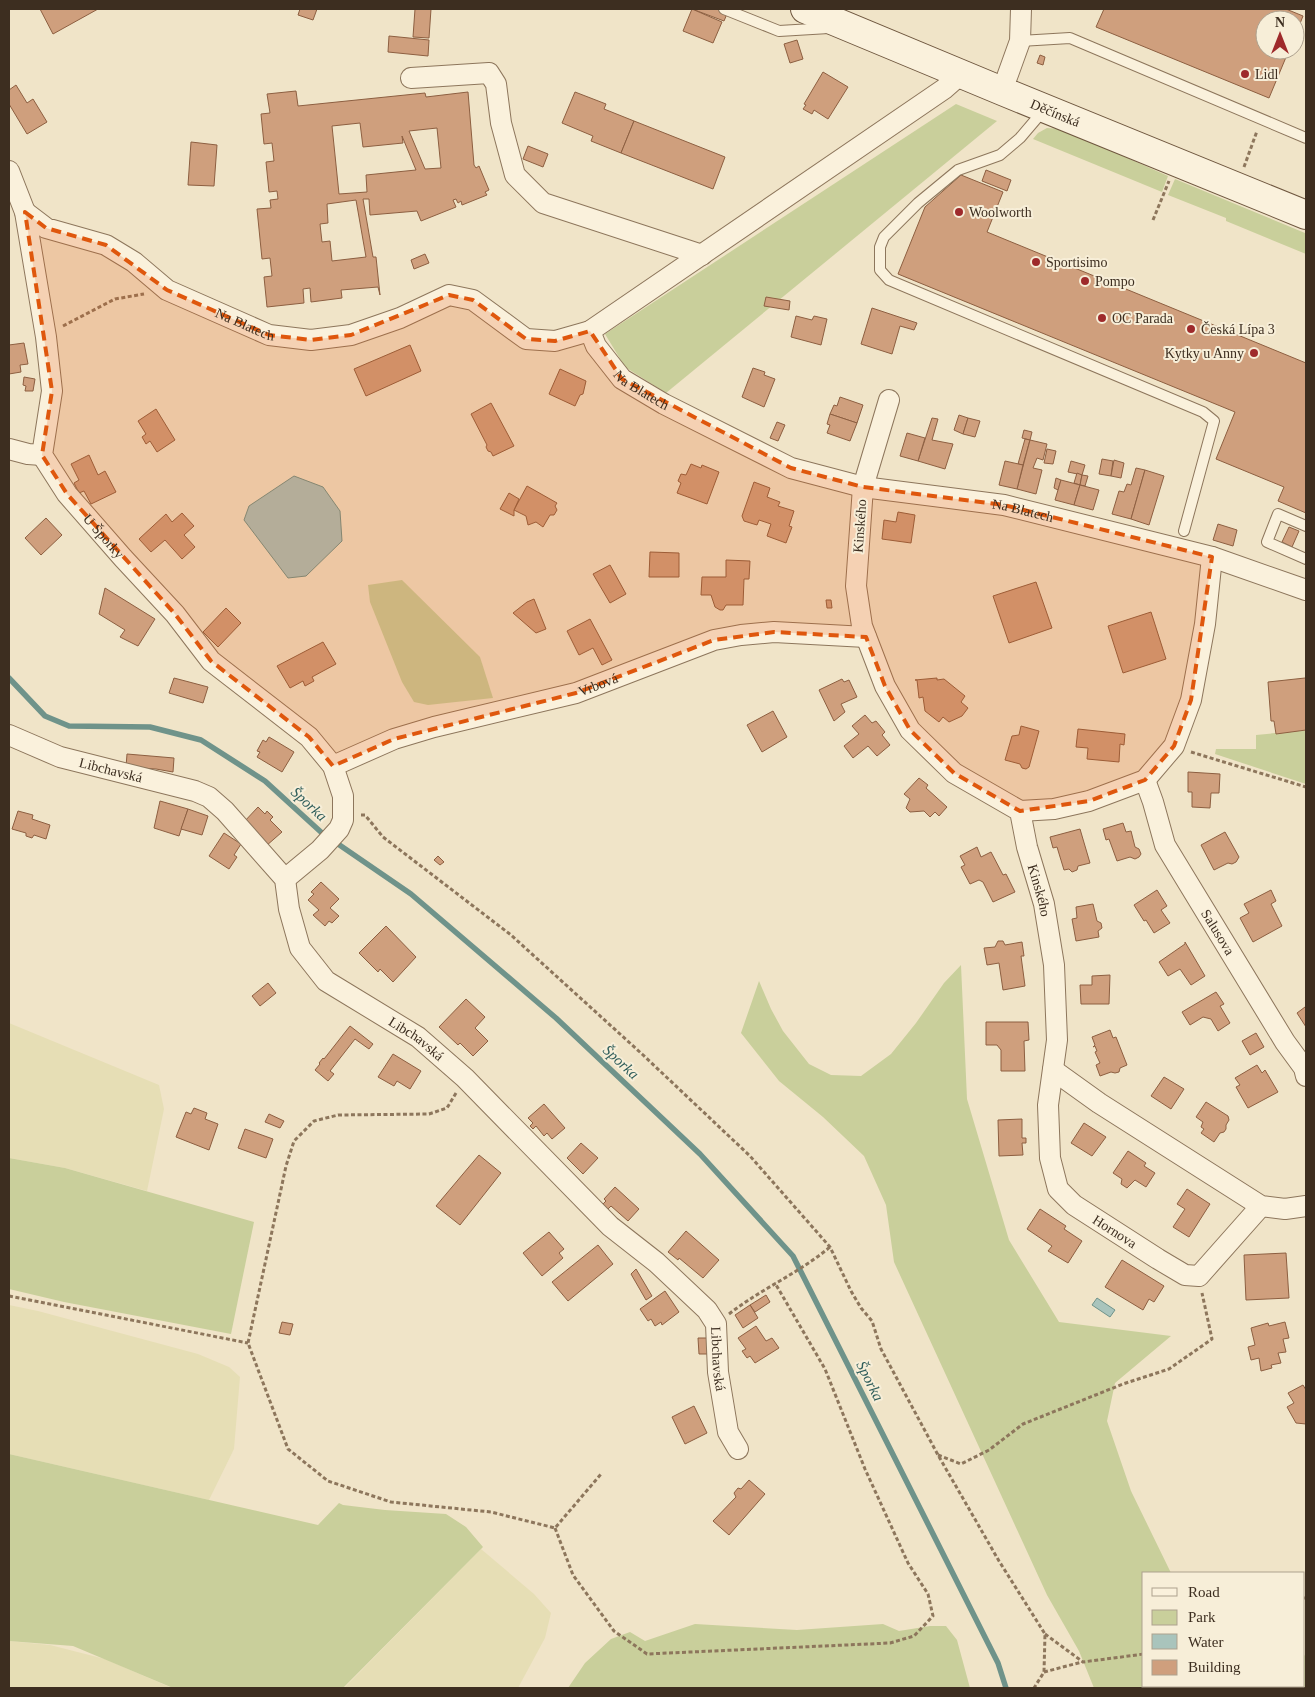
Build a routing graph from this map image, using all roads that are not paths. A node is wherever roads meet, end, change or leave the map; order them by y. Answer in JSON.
{"nodes":[{"id":1,"x":724,"y":9,"type":"edge"},
{"id":2,"x":805,"y":9,"type":"edge"},
{"id":3,"x":1021,"y":9,"type":"edge"},
{"id":4,"x":849,"y":27,"type":"junction"},
{"id":5,"x":1020,"y":41,"type":"junction"},
{"id":6,"x":961,"y":74,"type":"junction"},
{"id":7,"x":411,"y":78,"type":"dead end"},
{"id":8,"x":1002,"y":91,"type":"junction"},
{"id":9,"x":1045,"y":108,"type":"junction"},
{"id":10,"x":1306,"y":138,"type":"edge"},
{"id":11,"x":9,"y":171,"type":"edge"},
{"id":12,"x":25,"y":212,"type":"junction"},
{"id":13,"x":1306,"y":215,"type":"edge"},
{"id":14,"x":702,"y":255,"type":"junction"},
{"id":15,"x":593,"y":338,"type":"junction"},
{"id":16,"x":889,"y":400,"type":"dead end"},
{"id":17,"x":9,"y":449,"type":"edge"},
{"id":18,"x":42,"y":456,"type":"junction"},
{"id":19,"x":863,"y":487,"type":"junction"},
{"id":20,"x":1306,"y":526,"type":"edge"},
{"id":21,"x":1184,"y":531,"type":"dead end"},
{"id":22,"x":1212,"y":557,"type":"junction"},
{"id":23,"x":1306,"y":559,"type":"edge"},
{"id":24,"x":1306,"y":590,"type":"edge"},
{"id":25,"x":866,"y":637,"type":"junction"},
{"id":26,"x":9,"y":735,"type":"edge"},
{"id":27,"x":333,"y":766,"type":"junction"},
{"id":28,"x":1145,"y":780,"type":"junction"},
{"id":29,"x":1020,"y":811,"type":"junction"},
{"id":30,"x":285,"y":880,"type":"junction"},
{"id":31,"x":1053,"y":1070,"type":"junction"},
{"id":32,"x":1306,"y":1070,"type":"edge"},
{"id":33,"x":1261,"y":1206,"type":"junction"},
{"id":34,"x":1306,"y":1206,"type":"edge"},
{"id":35,"x":738,"y":1449,"type":"dead end"}],
"edges":[{"from":1,"to":4,"type":"lane"},
{"from":2,"to":4,"type":"main road","name":"Děčínská"},
{"from":3,"to":5,"type":"street"},
{"from":4,"to":6,"type":"main road","name":"Děčínská"},
{"from":5,"to":8,"type":"street"},
{"from":5,"to":10,"type":"lane"},
{"from":6,"to":8,"type":"main road","name":"Děčínská"},
{"from":6,"to":14,"type":"street"},
{"from":7,"to":14,"type":"street"},
{"from":8,"to":9,"type":"main road","name":"Děčínská"},
{"from":9,"to":13,"type":"main road","name":"Děčínská"},
{"from":9,"to":21,"type":"lane"},
{"from":11,"to":12,"type":"street"},
{"from":12,"to":15,"type":"street","name":"Na Blatech"},
{"from":12,"to":18,"type":"street"},
{"from":14,"to":15,"type":"street"},
{"from":15,"to":19,"type":"street","name":"Na Blatech"},
{"from":16,"to":19,"type":"street","name":"Kinského"},
{"from":17,"to":18,"type":"street"},
{"from":18,"to":27,"type":"street","name":"U Šporky"},
{"from":19,"to":22,"type":"street","name":"Na Blatech"},
{"from":19,"to":25,"type":"street","name":"Kinského"},
{"from":20,"to":23,"type":"lane"},
{"from":22,"to":24,"type":"street","name":"Na Blatech"},
{"from":22,"to":28,"type":"street"},
{"from":25,"to":27,"type":"street","name":"Vrbová"},
{"from":25,"to":29,"type":"street","name":"Kinského"},
{"from":26,"to":30,"type":"street","name":"Libchavská"},
{"from":27,"to":30,"type":"street","name":"U Šporky"},
{"from":28,"to":29,"type":"street"},
{"from":28,"to":32,"type":"street","name":"Salusova"},
{"from":29,"to":31,"type":"street","name":"Kinského"},
{"from":30,"to":35,"type":"street","name":"Libchavská"},
{"from":31,"to":33,"type":"street"},
{"from":31,"to":33,"type":"street","name":"Hornova"},
{"from":33,"to":34,"type":"street"}]}
